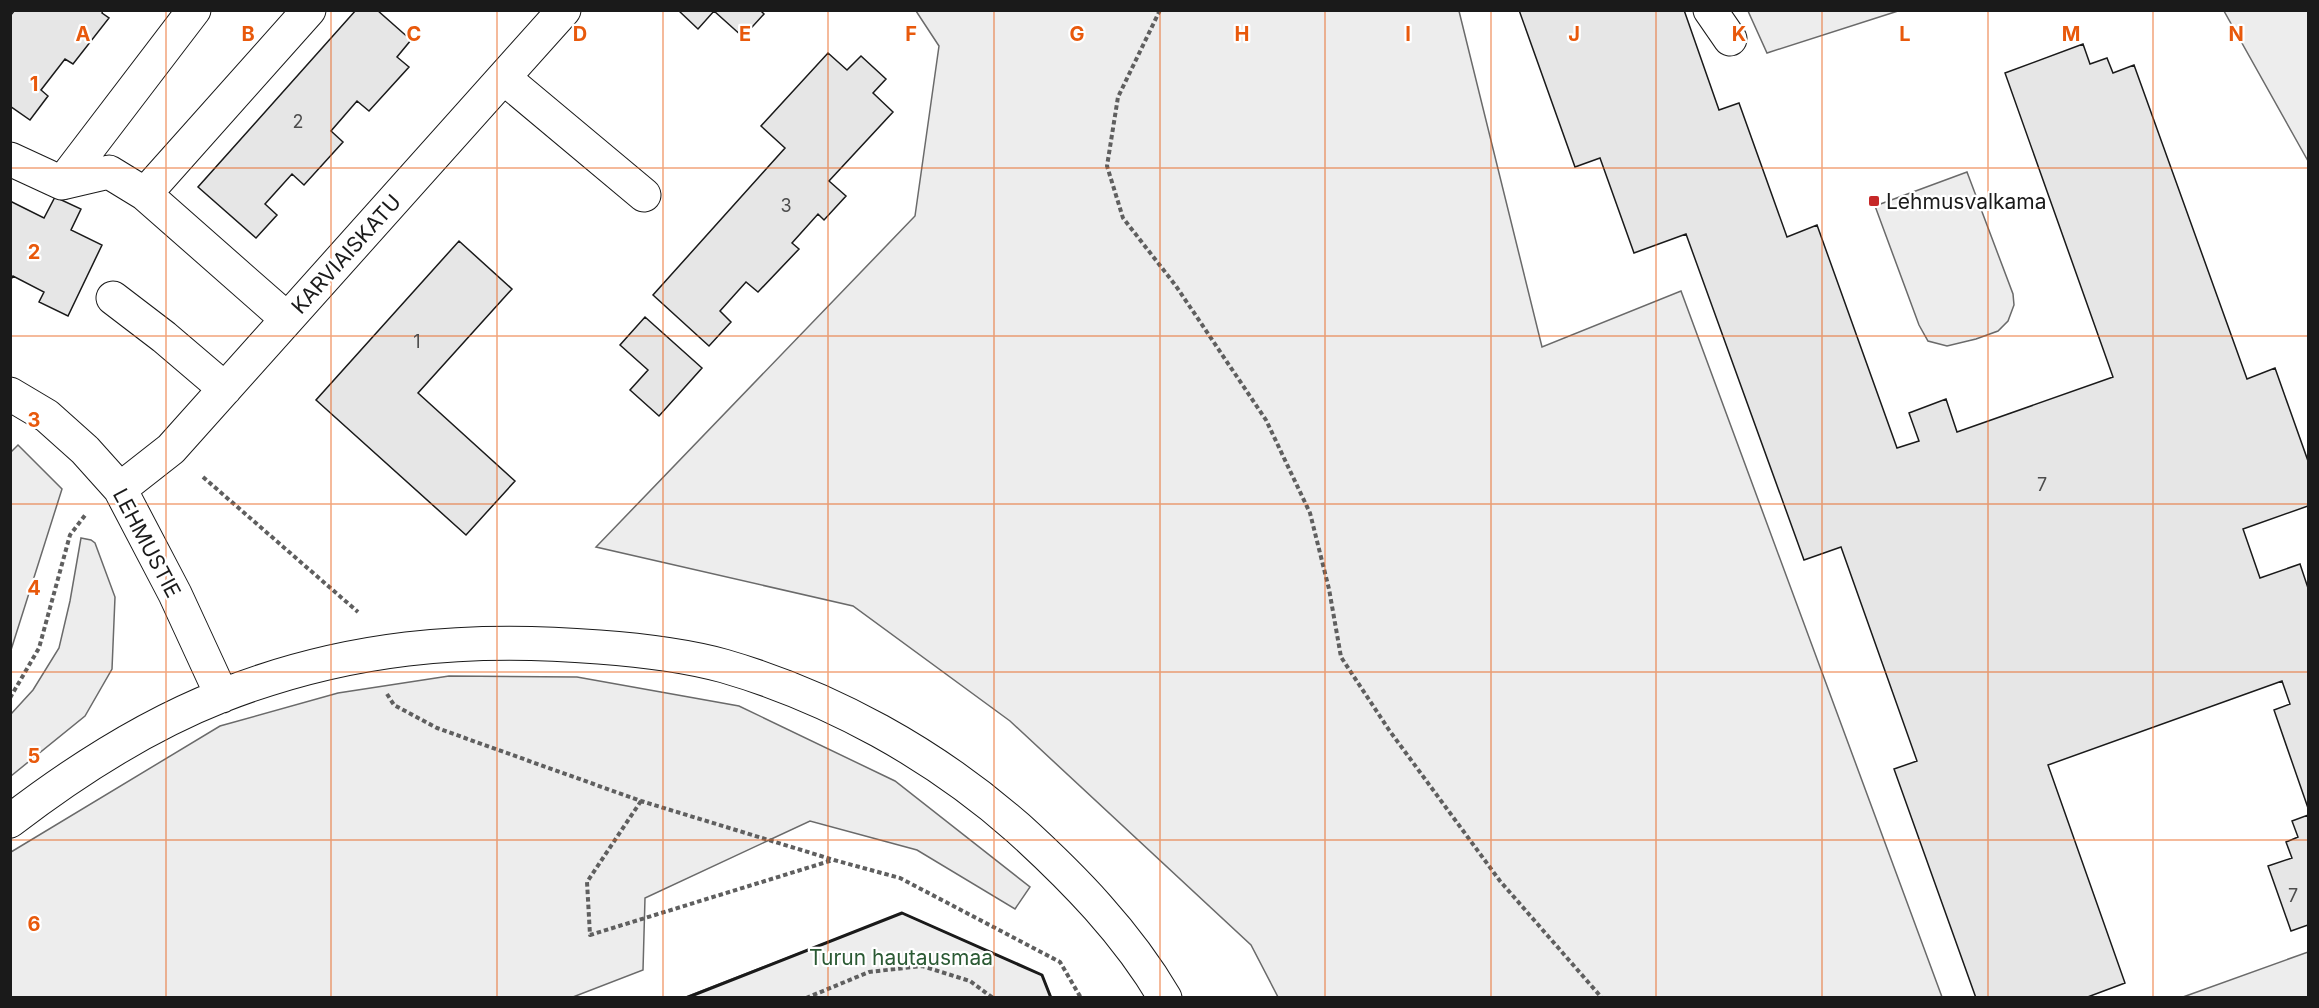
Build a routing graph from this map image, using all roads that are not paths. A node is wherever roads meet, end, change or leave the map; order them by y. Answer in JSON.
{"nodes":[{"id":1,"x":194,"y":10,"type":"edge"},
{"id":2,"x":309,"y":10,"type":"edge"},
{"id":3,"x":1710,"y":10,"type":"edge"},
{"id":4,"x":556,"y":13,"type":"edge"},
{"id":5,"x":1730,"y":39,"type":"dead end"},
{"id":6,"x":504,"y":78,"type":"junction"},
{"id":7,"x":10,"y":159,"type":"edge"},
{"id":8,"x":62,"y":183,"type":"junction"},
{"id":9,"x":145,"y":194,"type":"junction"},
{"id":10,"x":644,"y":195,"type":"dead end"},
{"id":11,"x":113,"y":298,"type":"dead end"},
{"id":12,"x":288,"y":319,"type":"junction"},
{"id":13,"x":225,"y":389,"type":"junction"},
{"id":14,"x":10,"y":394,"type":"edge"},
{"id":15,"x":120,"y":489,"type":"junction"},
{"id":16,"x":222,"y":696,"type":"junction"},
{"id":17,"x":10,"y":821,"type":"edge"},
{"id":18,"x":1165,"y":998,"type":"edge"}],
"edges":[{"from":1,"to":8,"type":"street"},
{"from":2,"to":9,"type":"street"},
{"from":3,"to":5,"type":"street"},
{"from":4,"to":6,"type":"street","name":"KARVIAISKATU"},
{"from":6,"to":10,"type":"street"},
{"from":6,"to":12,"type":"street","name":"KARVIAISKATU"},
{"from":7,"to":8,"type":"street"},
{"from":8,"to":9,"type":"street"},
{"from":9,"to":12,"type":"street"},
{"from":11,"to":13,"type":"street"},
{"from":12,"to":13,"type":"street","name":"KARVIAISKATU"},
{"from":13,"to":15,"type":"street","name":"KARVIAISKATU"},
{"from":14,"to":15,"type":"street","name":"LEHMUSTIE"},
{"from":15,"to":16,"type":"street","name":"LEHMUSTIE"},
{"from":16,"to":17,"type":"street"},
{"from":16,"to":18,"type":"street"}]}
